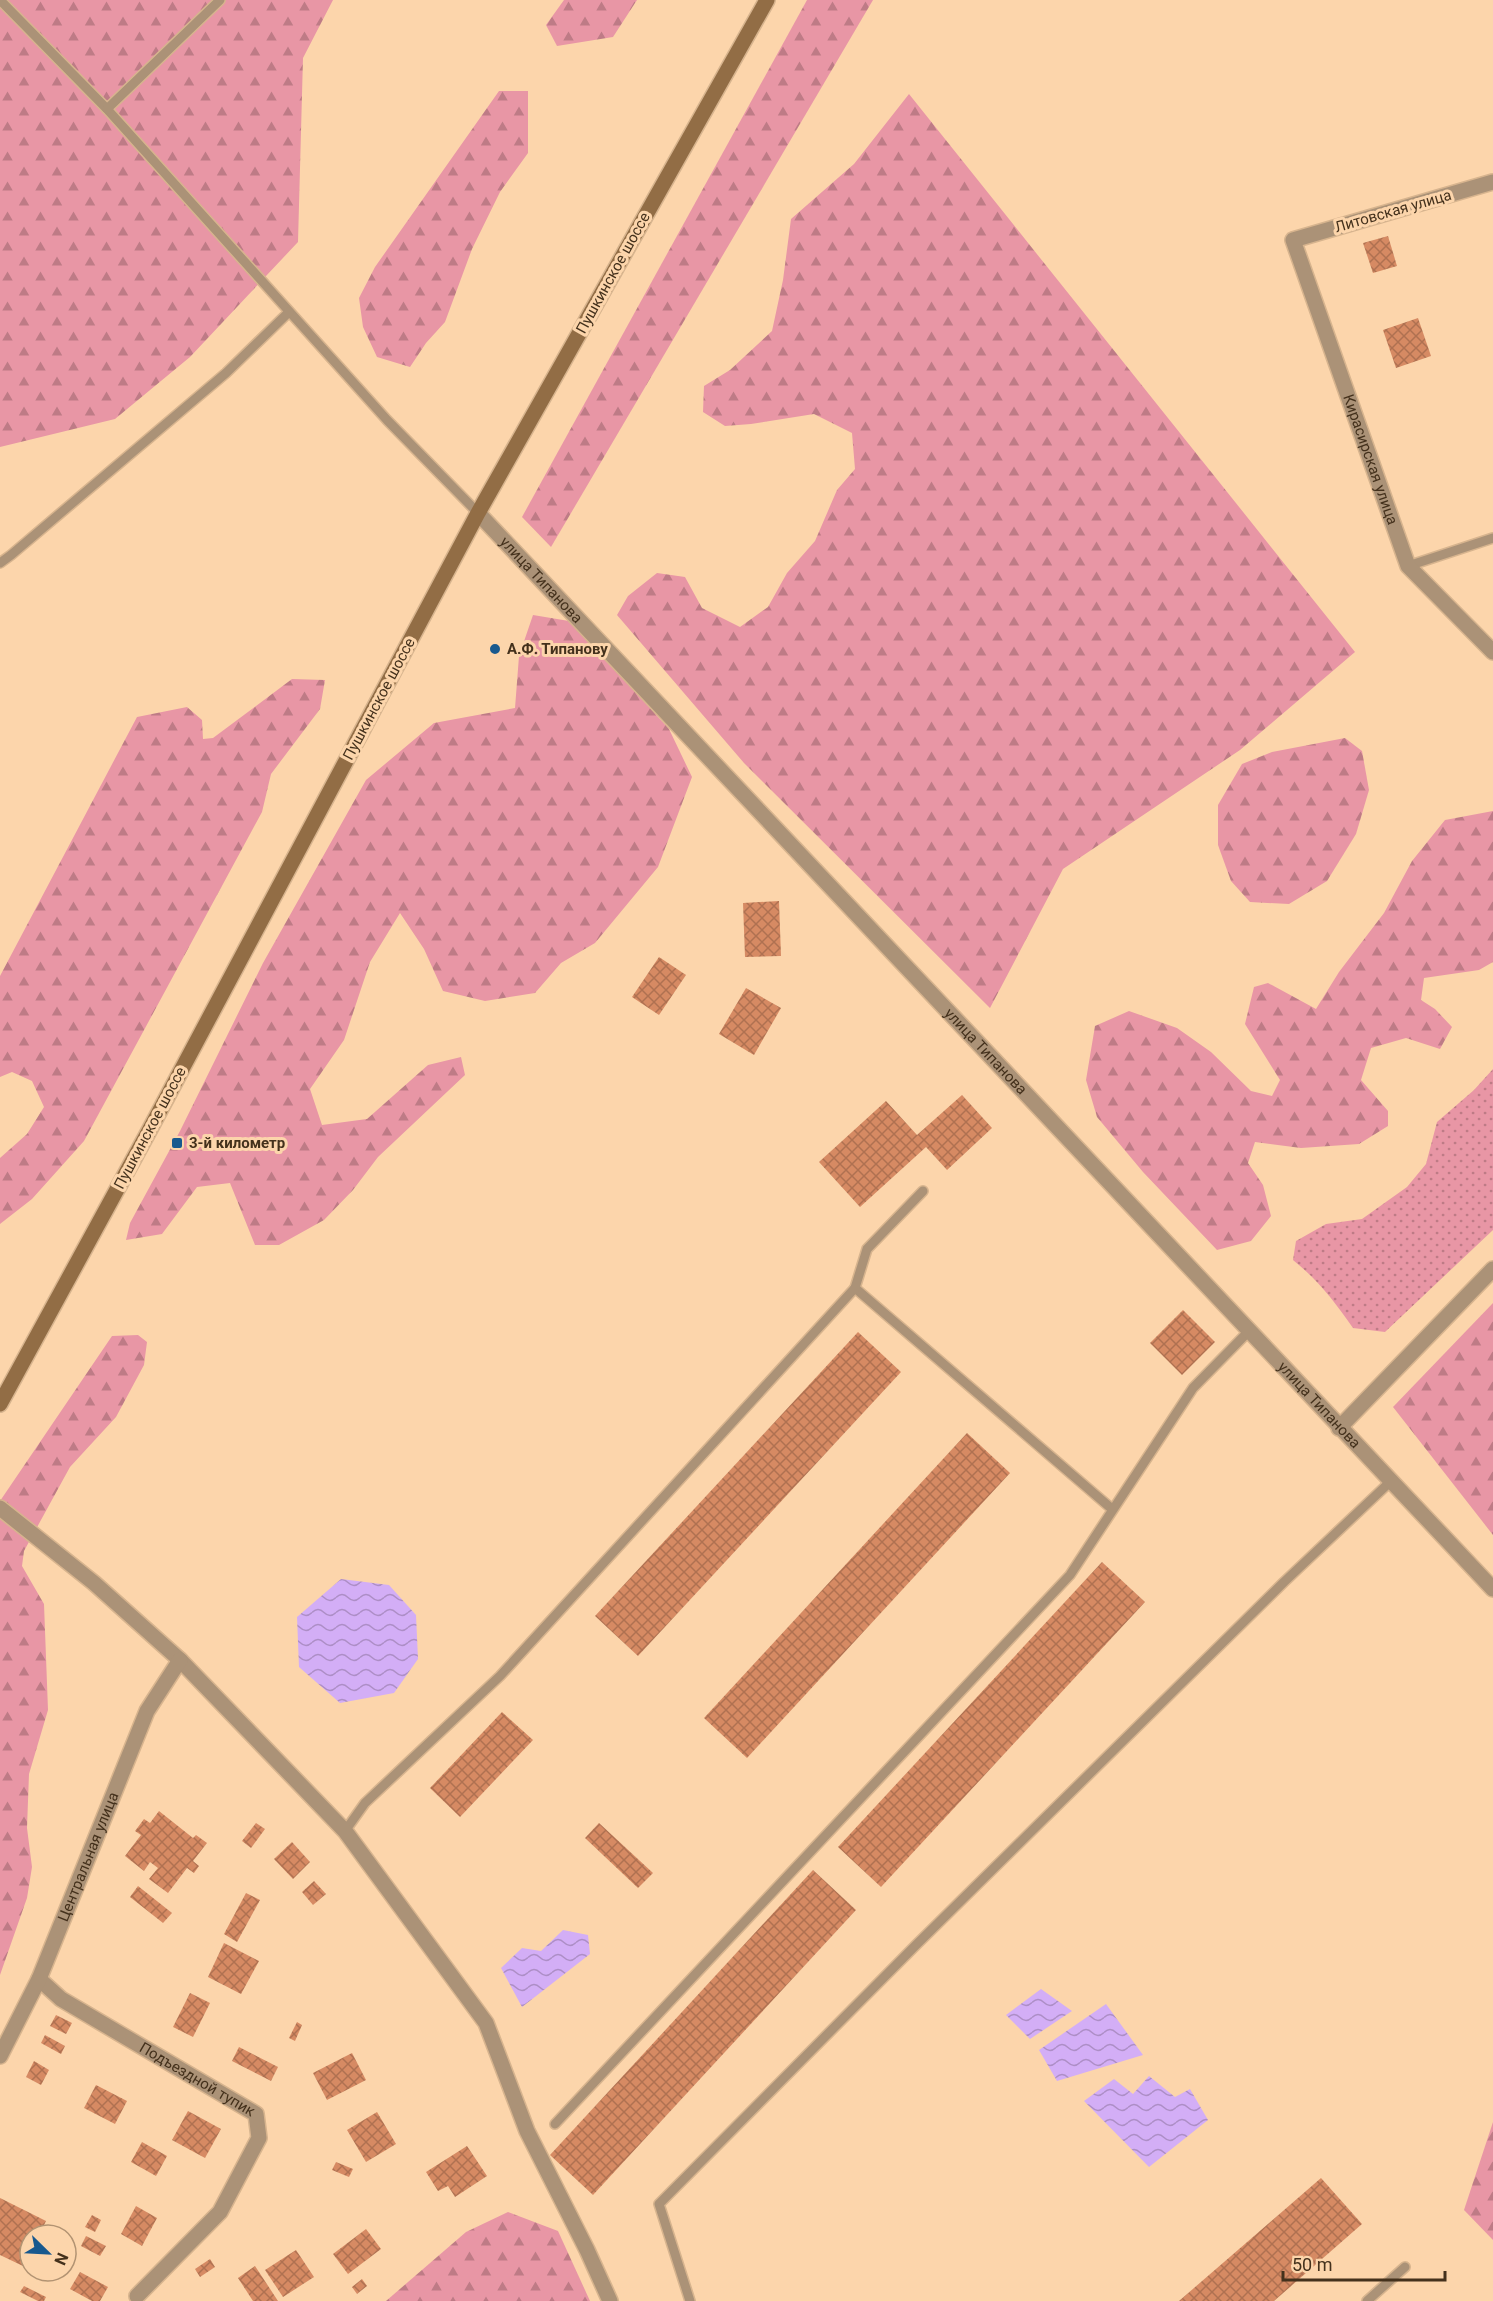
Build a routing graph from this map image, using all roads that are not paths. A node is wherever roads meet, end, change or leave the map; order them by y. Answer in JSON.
{"nodes":[{"id":1,"x":0,"y":0,"type":"edge"},
{"id":2,"x":220,"y":0,"type":"edge"},
{"id":3,"x":767,"y":0,"type":"edge"},
{"id":4,"x":107,"y":109,"type":"junction"},
{"id":5,"x":1493,"y":182,"type":"edge"},
{"id":6,"x":1293,"y":240,"type":"joint"},
{"id":7,"x":289,"y":312,"type":"junction"},
{"id":8,"x":478,"y":513,"type":"junction"},
{"id":9,"x":1493,"y":538,"type":"edge"},
{"id":10,"x":0,"y":563,"type":"edge"},
{"id":11,"x":1408,"y":566,"type":"junction"},
{"id":12,"x":1493,"y":652,"type":"edge"},
{"id":13,"x":923,"y":1191,"type":"dead end"},
{"id":14,"x":1493,"y":1269,"type":"edge"},
{"id":15,"x":855,"y":1288,"type":"junction"},
{"id":16,"x":1249,"y":1331,"type":"junction"},
{"id":17,"x":0,"y":1404,"type":"edge"},
{"id":18,"x":1339,"y":1428,"type":"junction"},
{"id":19,"x":1390,"y":1482,"type":"junction"},
{"id":20,"x":0,"y":1508,"type":"edge"},
{"id":21,"x":1112,"y":1509,"type":"junction"},
{"id":22,"x":1493,"y":1589,"type":"edge"},
{"id":23,"x":180,"y":1660,"type":"junction"},
{"id":24,"x":345,"y":1831,"type":"junction"},
{"id":25,"x":39,"y":1979,"type":"junction"},
{"id":26,"x":0,"y":2056,"type":"edge"},
{"id":27,"x":555,"y":2124,"type":"dead end"},
{"id":28,"x":1405,"y":2267,"type":"dead end"},
{"id":29,"x":137,"y":2296,"type":"dead end"},
{"id":30,"x":610,"y":2301,"type":"edge"},
{"id":31,"x":690,"y":2301,"type":"edge"},
{"id":32,"x":1367,"y":2301,"type":"edge"}],
"edges":[{"from":1,"to":4,"type":"lane"},
{"from":2,"to":4,"type":"lane"},
{"from":3,"to":8,"type":"main road","name":"Пушкинское шоссе"},
{"from":4,"to":7,"type":"lane"},
{"from":5,"to":6,"type":"street","name":"Литовская улица"},
{"from":6,"to":11,"type":"street","name":"Кирасирская улица"},
{"from":7,"to":8,"type":"lane"},
{"from":7,"to":10,"type":"lane"},
{"from":8,"to":16,"type":"street","name":"улица Типанова"},
{"from":8,"to":17,"type":"main road","name":"Пушкинское шоссе"},
{"from":9,"to":11,"type":"lane"},
{"from":11,"to":12,"type":"street","name":"Кирасирская улица"},
{"from":13,"to":15,"type":"lane"},
{"from":14,"to":18,"type":"street"},
{"from":15,"to":21,"type":"lane"},
{"from":15,"to":24,"type":"lane"},
{"from":16,"to":18,"type":"street","name":"улица Типанова"},
{"from":16,"to":21,"type":"lane"},
{"from":18,"to":19,"type":"street","name":"улица Типанова"},
{"from":19,"to":22,"type":"street","name":"улица Типанова"},
{"from":19,"to":31,"type":"lane"},
{"from":20,"to":23,"type":"street"},
{"from":21,"to":27,"type":"lane"},
{"from":23,"to":24,"type":"street"},
{"from":23,"to":25,"type":"street","name":"Центральная улица"},
{"from":24,"to":30,"type":"street"},
{"from":25,"to":26,"type":"street","name":"Центральная улица"},
{"from":25,"to":29,"type":"street","name":"Подъездной тупик"},
{"from":28,"to":32,"type":"lane"}]}
